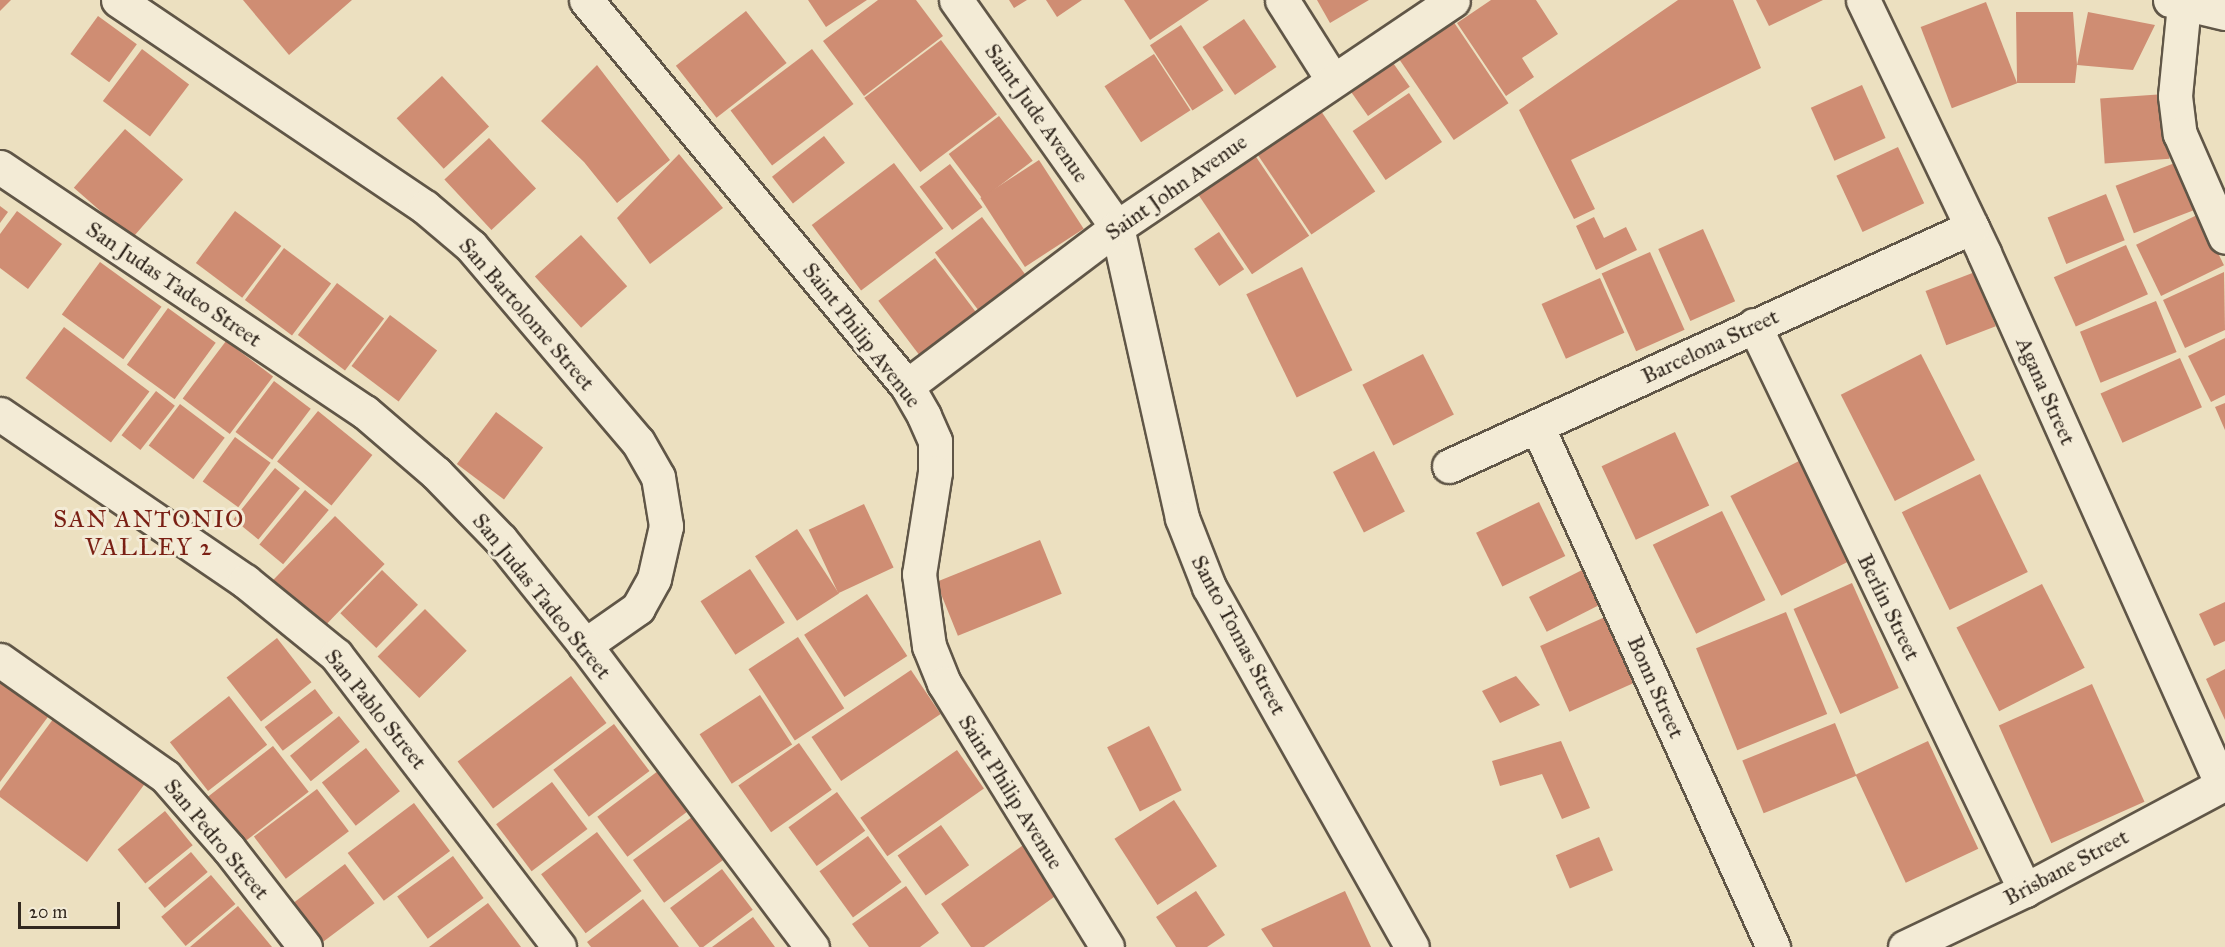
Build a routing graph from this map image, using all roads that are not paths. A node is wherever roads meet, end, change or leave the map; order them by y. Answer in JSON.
{"nodes":[{"id":1,"x":118,"y":0,"type":"edge"},
{"id":2,"x":586,"y":0,"type":"edge"},
{"id":3,"x":956,"y":0,"type":"edge"},
{"id":4,"x":1282,"y":0,"type":"edge"},
{"id":5,"x":1453,"y":0,"type":"edge"},
{"id":6,"x":1870,"y":2,"type":"edge"},
{"id":7,"x":2177,"y":2,"type":"edge"},
{"id":8,"x":2225,"y":13,"type":"edge"},
{"id":9,"x":1332,"y":79,"type":"junction"},
{"id":10,"x":0,"y":167,"type":"edge"},
{"id":11,"x":1117,"y":227,"type":"junction"},
{"id":12,"x":1972,"y":227,"type":"junction"},
{"id":13,"x":2225,"y":237,"type":"edge"},
{"id":14,"x":1754,"y":325,"type":"junction"},
{"id":15,"x":907,"y":386,"type":"junction"},
{"id":16,"x":0,"y":414,"type":"edge"},
{"id":17,"x":1538,"y":428,"type":"junction"},
{"id":18,"x":1449,"y":466,"type":"dead end"},
{"id":19,"x":585,"y":645,"type":"junction"},
{"id":20,"x":0,"y":660,"type":"edge"},
{"id":21,"x":2223,"y":784,"type":"edge"},
{"id":22,"x":2025,"y":890,"type":"junction"},
{"id":23,"x":306,"y":947,"type":"edge"},
{"id":24,"x":559,"y":947,"type":"edge"},
{"id":25,"x":812,"y":947,"type":"edge"},
{"id":26,"x":1107,"y":947,"type":"edge"},
{"id":27,"x":1412,"y":947,"type":"edge"},
{"id":28,"x":1773,"y":947,"type":"edge"},
{"id":29,"x":1905,"y":947,"type":"edge"}],
"edges":[{"from":1,"to":19,"type":"street","name":"San Bartolome Street"},
{"from":2,"to":15,"type":"street","name":"Saint Philip Avenue"},
{"from":3,"to":11,"type":"street","name":"Saint Jude Avenue"},
{"from":4,"to":9,"type":"street"},
{"from":5,"to":9,"type":"street","name":"Saint John Avenue"},
{"from":6,"to":12,"type":"street","name":"Agana Street"},
{"from":7,"to":8,"type":"street"},
{"from":7,"to":13,"type":"street"},
{"from":9,"to":11,"type":"street","name":"Saint John Avenue"},
{"from":10,"to":19,"type":"street","name":"San Judas Tadeo Street"},
{"from":11,"to":15,"type":"street","name":"Saint John Avenue"},
{"from":11,"to":27,"type":"street","name":"Santo Tomas Street"},
{"from":12,"to":14,"type":"street","name":"Barcelona Street"},
{"from":12,"to":21,"type":"street","name":"Agana Street"},
{"from":14,"to":17,"type":"street","name":"Barcelona Street"},
{"from":14,"to":22,"type":"street","name":"Berlin Street"},
{"from":15,"to":26,"type":"street","name":"Saint Philip Avenue"},
{"from":16,"to":24,"type":"street","name":"San Pablo Street"},
{"from":17,"to":18,"type":"street","name":"Barcelona Street"},
{"from":17,"to":28,"type":"street","name":"Bonn Street"},
{"from":19,"to":25,"type":"street","name":"San Judas Tadeo Street"},
{"from":20,"to":23,"type":"street","name":"San Pedro Street"},
{"from":21,"to":22,"type":"street","name":"Brisbane Street"},
{"from":22,"to":29,"type":"street","name":"Brisbane Street"}]}
